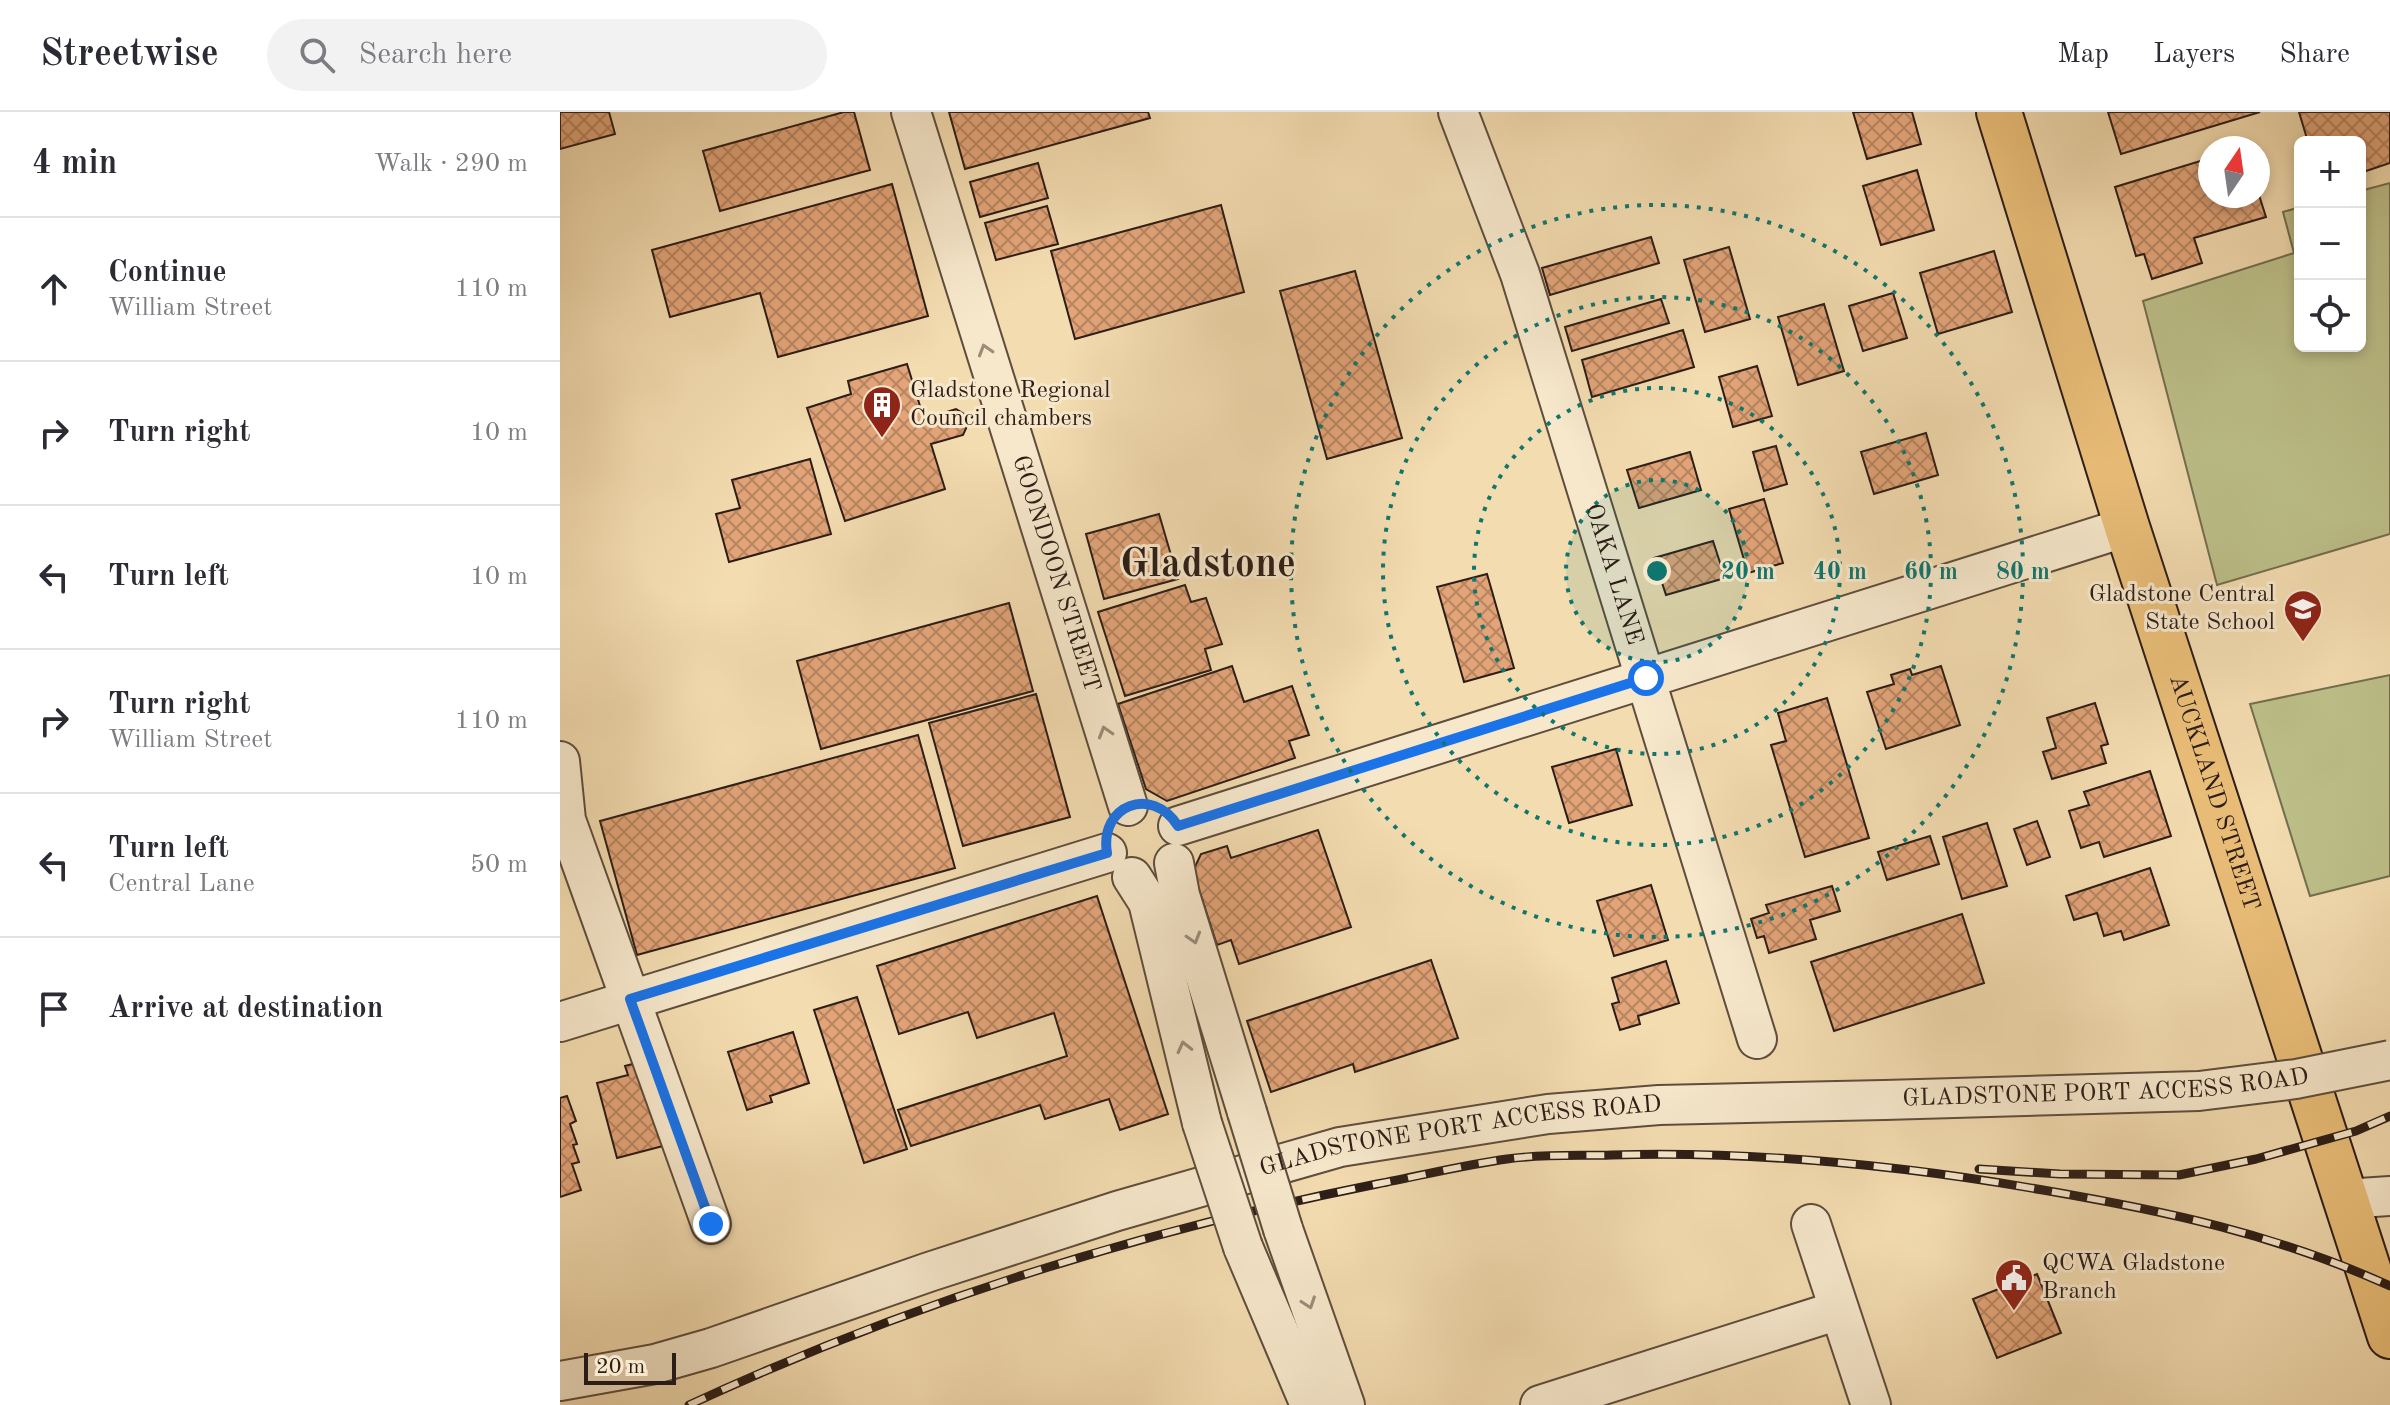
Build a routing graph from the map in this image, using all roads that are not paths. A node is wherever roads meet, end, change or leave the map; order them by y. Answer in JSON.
{"nodes":[{"id":1,"x":911,"y":112,"type":"edge"},
{"id":2,"x":1458,"y":112,"type":"edge"},
{"id":3,"x":1999,"y":112,"type":"edge"},
{"id":4,"x":2127,"y":527,"type":"junction"},
{"id":5,"x":1646,"y":678,"type":"junction"},
{"id":6,"x":560,"y":761,"type":"edge"},
{"id":7,"x":1128,"y":806,"type":"junction"},
{"id":8,"x":1178,"y":826,"type":"junction"},
{"id":9,"x":1174,"y":863,"type":"junction"},
{"id":10,"x":1119,"y":865,"type":"junction"},
{"id":11,"x":630,"y":999,"type":"junction"},
{"id":12,"x":560,"y":1022,"type":"edge"},
{"id":13,"x":1757,"y":1039,"type":"dead end"},
{"id":14,"x":2390,"y":1060,"type":"edge"},
{"id":15,"x":2390,"y":1196,"type":"edge"},
{"id":16,"x":2345,"y":1199,"type":"junction"},
{"id":17,"x":711,"y":1224,"type":"dead end"},
{"id":18,"x":1811,"y":1224,"type":"dead end"},
{"id":19,"x":1839,"y":1310,"type":"junction"},
{"id":20,"x":2390,"y":1336,"type":"edge"},
{"id":21,"x":560,"y":1381,"type":"edge"},
{"id":22,"x":1310,"y":1405,"type":"edge"},
{"id":23,"x":1345,"y":1405,"type":"edge"},
{"id":24,"x":1540,"y":1405,"type":"edge"},
{"id":25,"x":1871,"y":1405,"type":"edge"}],
"edges":[{"from":7,"to":1,"type":"street","name":"GOONDOON STREET","one_way":true},
{"from":2,"to":5,"type":"street","name":"OAKA LANE"},
{"from":3,"to":4,"type":"main road","name":"AUCKLAND STREET"},
{"from":4,"to":5,"type":"street"},
{"from":4,"to":16,"type":"main road","name":"AUCKLAND STREET"},
{"from":5,"to":8,"type":"street"},
{"from":5,"to":13,"type":"street","name":"OAKA LANE"},
{"from":6,"to":11,"type":"street"},
{"from":7,"to":8,"type":"street"},
{"from":7,"to":10,"type":"street"},
{"from":8,"to":9,"type":"street"},
{"from":9,"to":10,"type":"street"},
{"from":9,"to":23,"type":"street","one_way":true,"bridge":true},
{"from":10,"to":11,"type":"street"},
{"from":22,"to":10,"type":"street","one_way":true,"bridge":true},
{"from":11,"to":12,"type":"street"},
{"from":11,"to":17,"type":"street"},
{"from":14,"to":21,"type":"street","name":"GLADSTONE PORT ACCESS ROAD","bridge":true},
{"from":15,"to":16,"type":"street"},
{"from":16,"to":20,"type":"main road","name":"AUCKLAND STREET"},
{"from":18,"to":19,"type":"street"},
{"from":19,"to":24,"type":"street"},
{"from":19,"to":25,"type":"street"}]}
